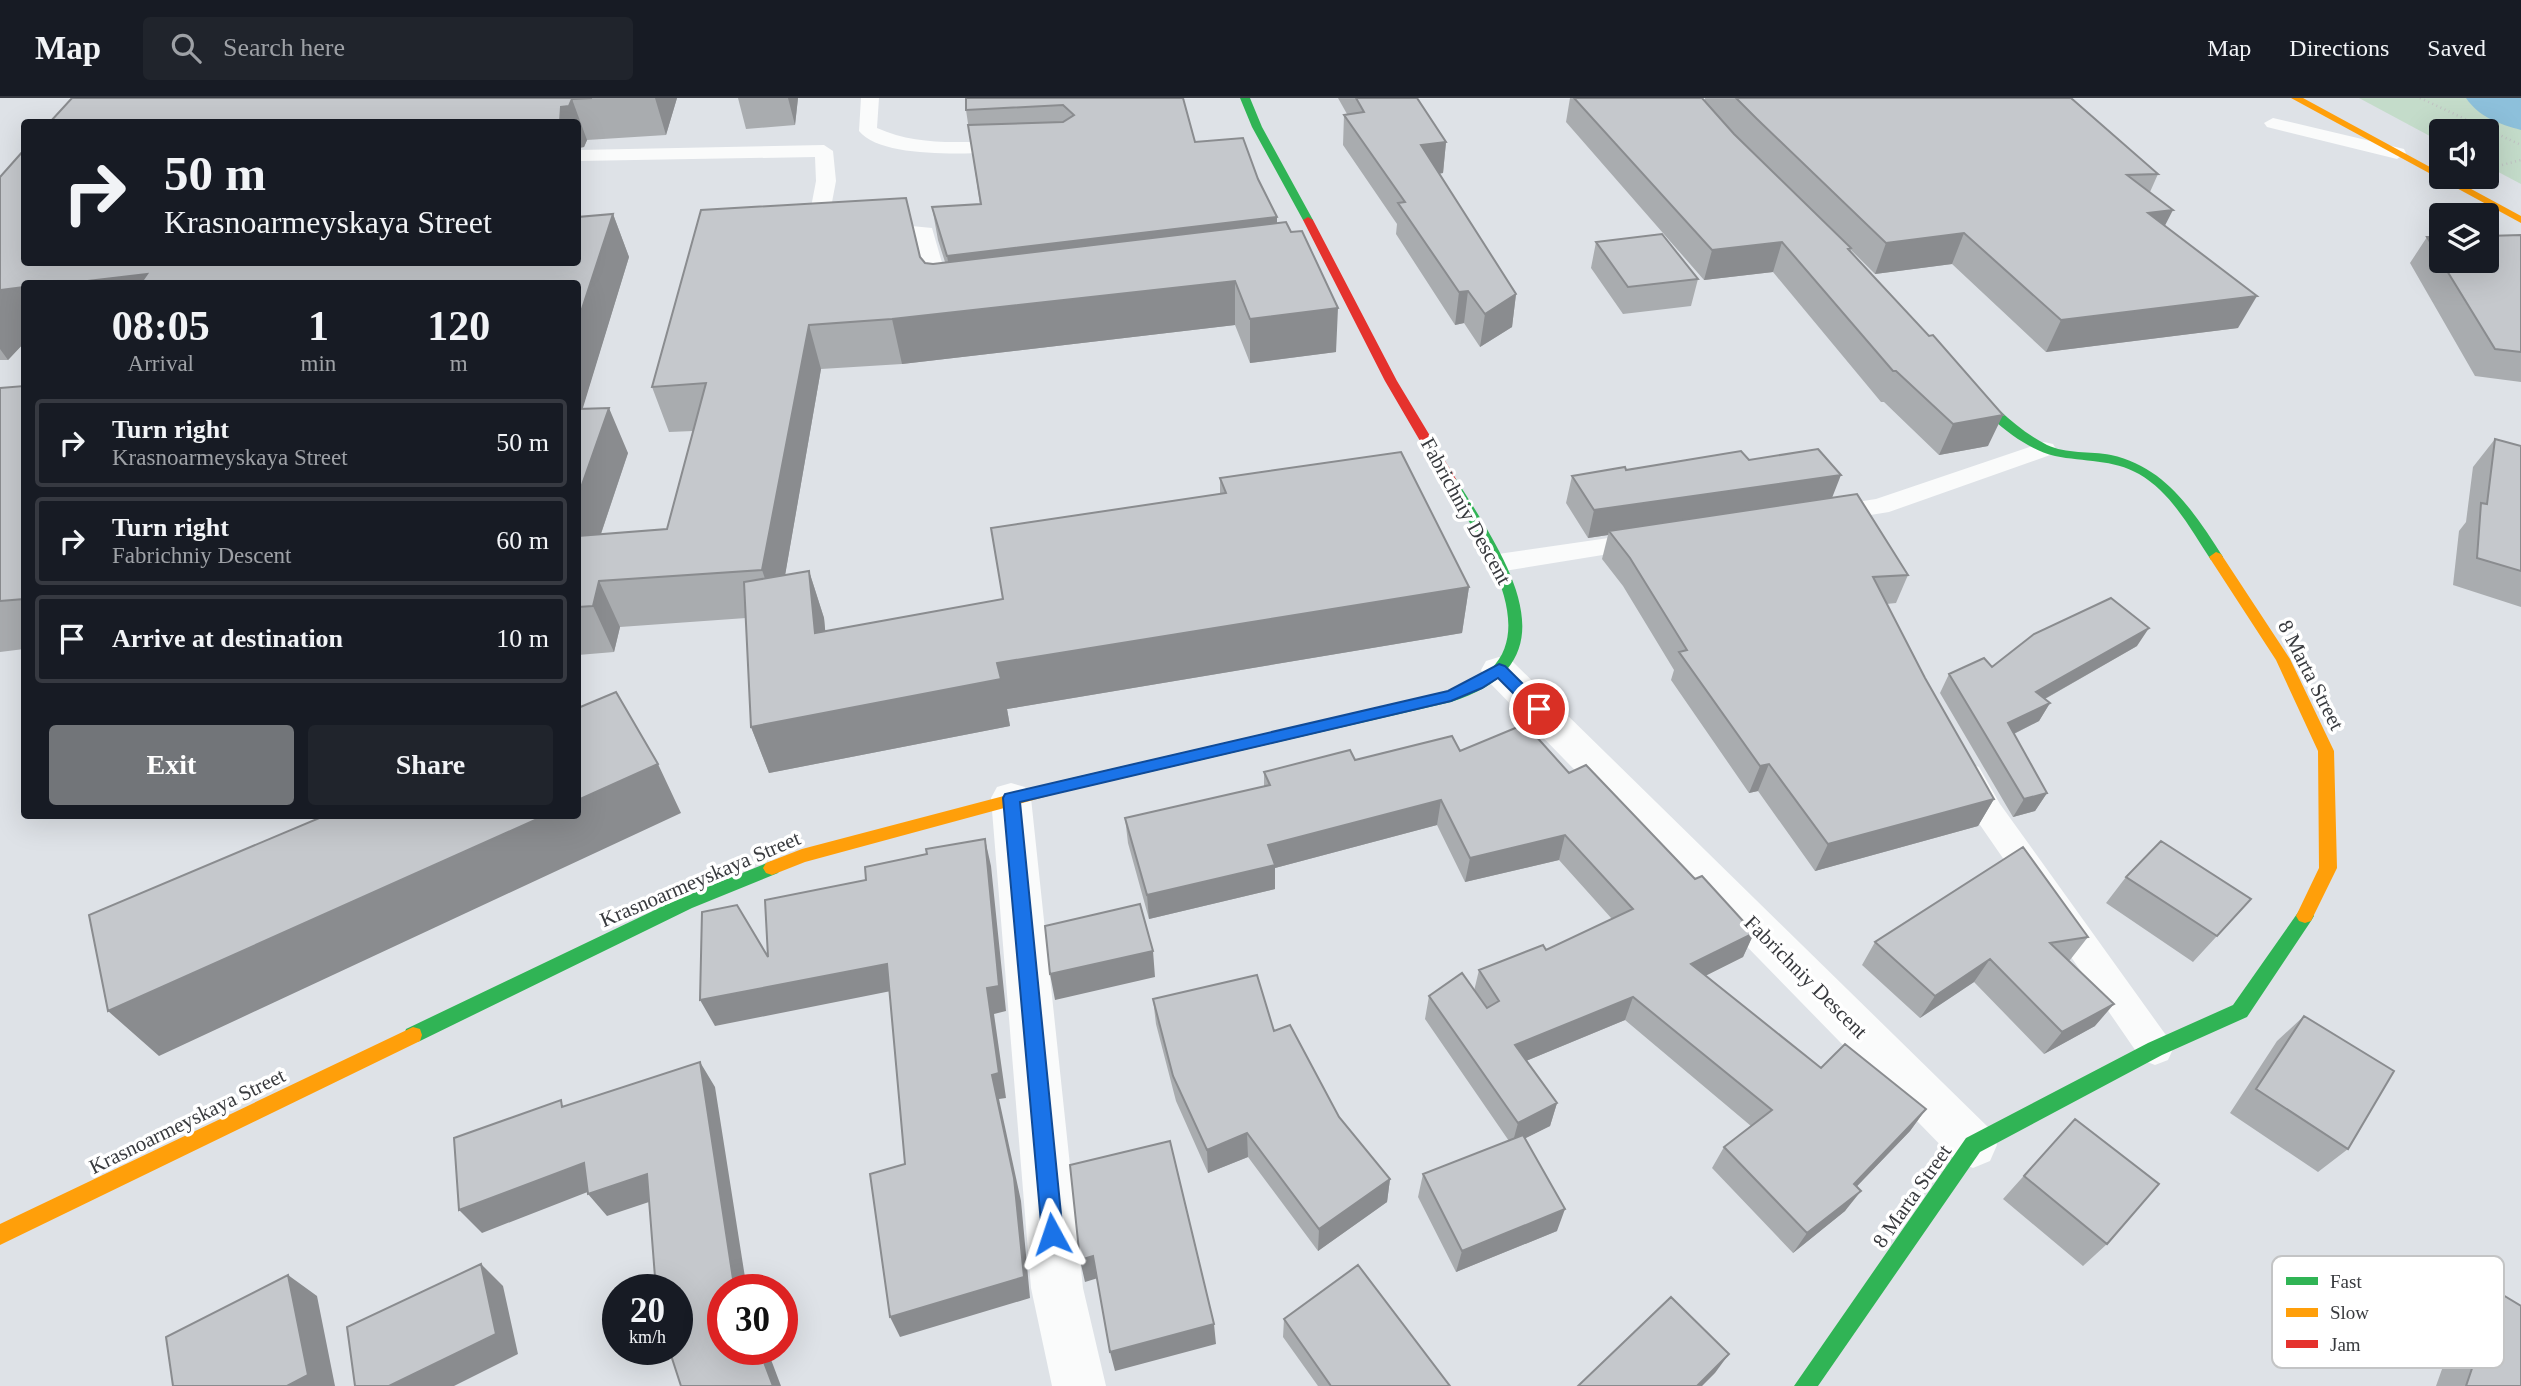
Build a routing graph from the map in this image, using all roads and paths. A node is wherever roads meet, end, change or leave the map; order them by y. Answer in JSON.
{"nodes":[{"id":1,"x":870,"y":98,"type":"edge"},
{"id":2,"x":1245,"y":98,"type":"edge"},
{"id":3,"x":2297,"y":98,"type":"edge"},
{"id":4,"x":2420,"y":98,"type":"edge"},
{"id":5,"x":2273,"y":123,"type":"dead end"},
{"id":6,"x":868,"y":131,"type":"junction"},
{"id":7,"x":2521,"y":145,"type":"edge"},
{"id":8,"x":1027,"y":146,"type":"edge"},
{"id":9,"x":824,"y":151,"type":"junction"},
{"id":10,"x":2397,"y":153,"type":"junction"},
{"id":11,"x":581,"y":156,"type":"edge"},
{"id":12,"x":2521,"y":220,"type":"edge"},
{"id":13,"x":1326,"y":252,"type":"junction"},
{"id":14,"x":1302,"y":254,"type":"edge"},
{"id":15,"x":969,"y":296,"type":"edge"},
{"id":16,"x":1955,"y":373,"type":"edge"},
{"id":17,"x":2044,"y":449,"type":"junction"},
{"id":18,"x":1798,"y":518,"type":"edge"},
{"id":19,"x":1662,"y":538,"type":"edge"},
{"id":20,"x":1498,"y":563,"type":"junction"},
{"id":21,"x":1499,"y":670,"type":"junction"},
{"id":22,"x":1956,"y":753,"type":"edge"},
{"id":23,"x":1011,"y":798,"type":"junction"},
{"id":24,"x":2155,"y":1049,"type":"junction"},
{"id":25,"x":1973,"y":1145,"type":"junction"},
{"id":26,"x":0,"y":1235,"type":"edge"},
{"id":27,"x":1079,"y":1386,"type":"edge"},
{"id":28,"x":1805,"y":1386,"type":"edge"}],
"edges":[{"from":1,"to":6,"type":"lane"},
{"from":2,"to":13,"type":"main road","name":"Fabrichniy Descent"},
{"from":3,"to":10,"type":"main road"},
{"from":4,"to":7,"type":"path"},
{"from":5,"to":10,"type":"lane"},
{"from":6,"to":8,"type":"lane"},
{"from":6,"to":9,"type":"lane"},
{"from":9,"to":11,"type":"lane"},
{"from":9,"to":15,"type":"lane"},
{"from":10,"to":12,"type":"main road"},
{"from":13,"to":14,"type":"lane"},
{"from":13,"to":20,"type":"main road","name":"Fabrichniy Descent"},
{"from":16,"to":17,"type":"main road","name":"8 Marta Street"},
{"from":17,"to":18,"type":"lane"},
{"from":17,"to":24,"type":"main road","name":"8 Marta Street"},
{"from":19,"to":20,"type":"lane"},
{"from":20,"to":21,"type":"main road","name":"Fabrichniy Descent"},
{"from":21,"to":23,"type":"main road","name":"Krasnoarmeyskaya Street"},
{"from":21,"to":25,"type":"street","name":"Fabrichniy Descent"},
{"from":22,"to":24,"type":"lane"},
{"from":23,"to":26,"type":"main road","name":"Krasnoarmeyskaya Street"},
{"from":23,"to":27,"type":"street"},
{"from":24,"to":25,"type":"main road","name":"8 Marta Street"},
{"from":25,"to":28,"type":"main road","name":"8 Marta Street"}]}
